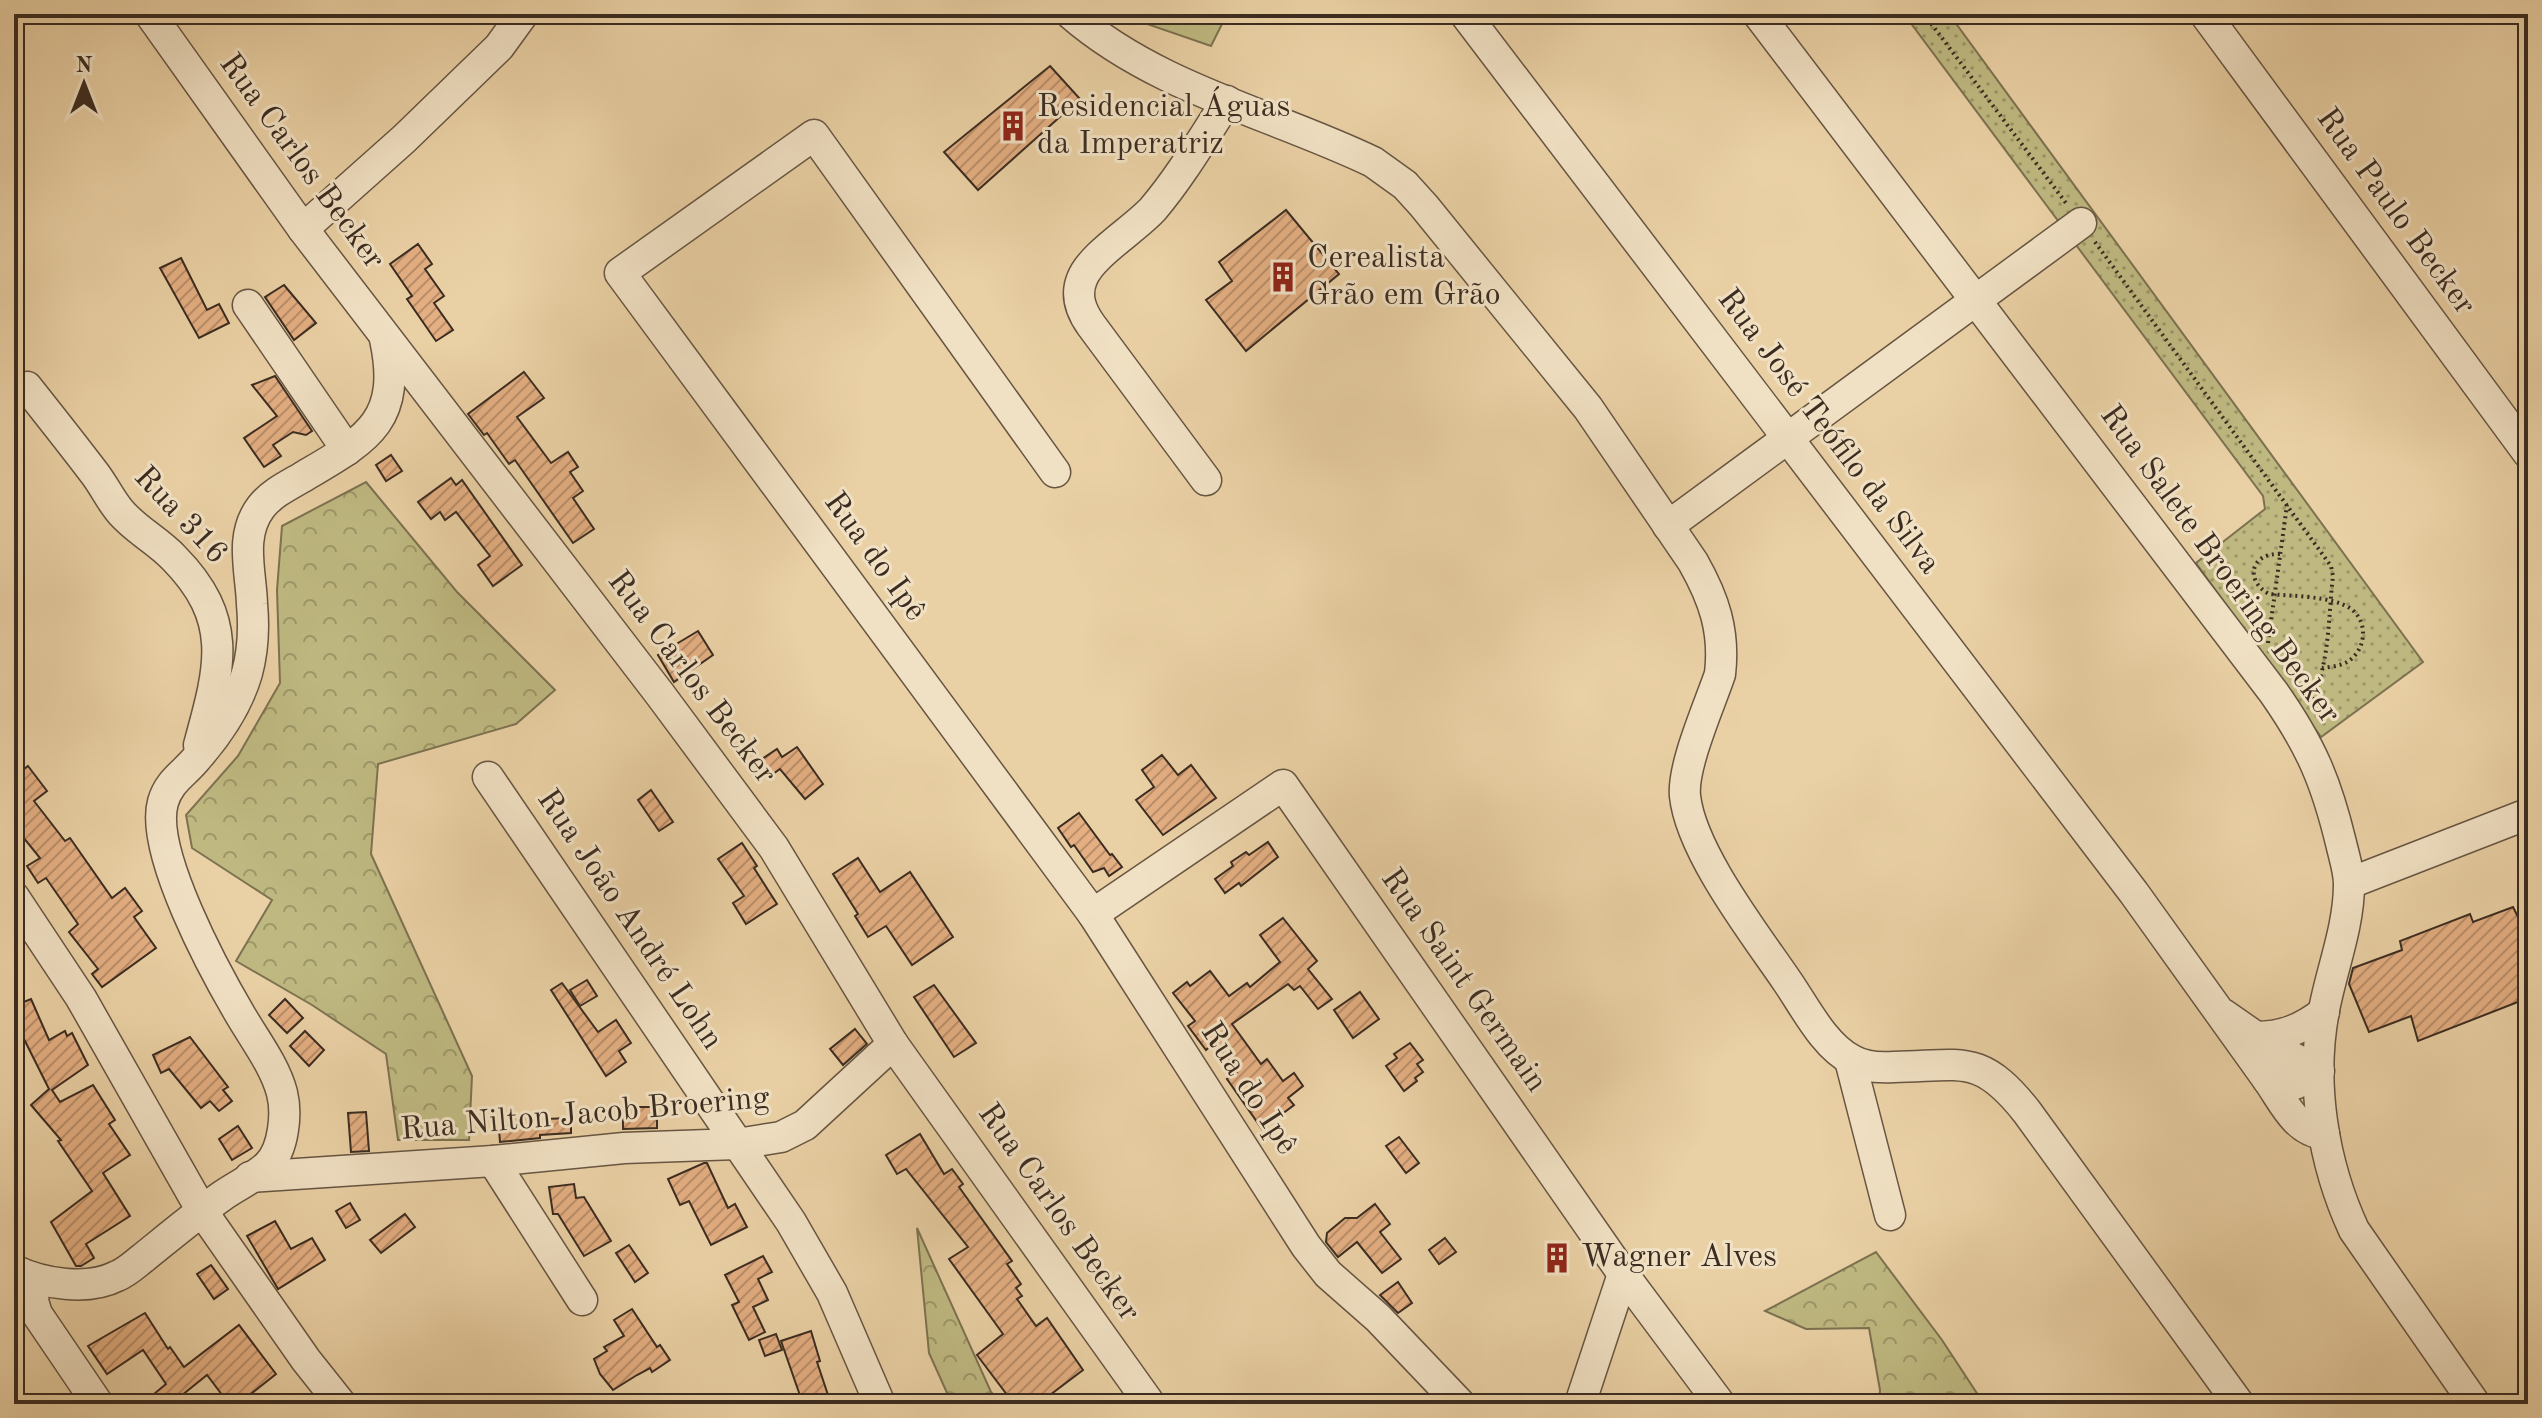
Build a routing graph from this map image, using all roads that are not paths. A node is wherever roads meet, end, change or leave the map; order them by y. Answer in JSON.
{"nodes":[{"id":1,"x":150,"y":14,"type":"edge"},
{"id":2,"x":523,"y":14,"type":"edge"},
{"id":3,"x":1465,"y":14,"type":"edge"},
{"id":4,"x":1758,"y":14,"type":"edge"},
{"id":5,"x":2205,"y":14,"type":"edge"},
{"id":6,"x":1089,"y":20,"type":"edge"},
{"id":7,"x":1227,"y":101,"type":"junction"},
{"id":8,"x":2081,"y":223,"type":"road end"},
{"id":9,"x":303,"y":229,"type":"junction"},
{"id":10,"x":1976,"y":298,"type":"junction"},
{"id":11,"x":248,"y":305,"type":"dead end"},
{"id":12,"x":385,"y":337,"type":"junction"},
{"id":13,"x":27,"y":387,"type":"dead end"},
{"id":14,"x":1787,"y":438,"type":"junction"},
{"id":15,"x":347,"y":450,"type":"junction"},
{"id":16,"x":2528,"y":453,"type":"edge"},
{"id":17,"x":1055,"y":472,"type":"dead end"},
{"id":18,"x":1206,"y":480,"type":"dead end"},
{"id":19,"x":1668,"y":526,"type":"junction"},
{"id":20,"x":194,"y":762,"type":"junction"},
{"id":21,"x":488,"y":777,"type":"dead end"},
{"id":22,"x":2527,"y":816,"type":"edge"},
{"id":23,"x":2350,"y":883,"type":"junction"},
{"id":24,"x":14,"y":897,"type":"edge"},
{"id":25,"x":1093,"y":914,"type":"junction"},
{"id":26,"x":2324,"y":1012,"type":"junction"},
{"id":27,"x":2223,"y":1014,"type":"junction"},
{"id":28,"x":2255,"y":1037,"type":"junction"},
{"id":29,"x":893,"y":1044,"type":"junction"},
{"id":30,"x":1850,"y":1060,"type":"junction"},
{"id":31,"x":2319,"y":1071,"type":"junction"},
{"id":32,"x":2268,"y":1080,"type":"junction"},
{"id":33,"x":2324,"y":1134,"type":"junction"},
{"id":34,"x":737,"y":1144,"type":"junction"},
{"id":35,"x":493,"y":1161,"type":"junction"},
{"id":36,"x":250,"y":1177,"type":"junction"},
{"id":37,"x":202,"y":1211,"type":"junction"},
{"id":38,"x":1890,"y":1215,"type":"dead end"},
{"id":39,"x":24,"y":1274,"type":"edge"},
{"id":40,"x":1623,"y":1274,"type":"junction"},
{"id":41,"x":582,"y":1300,"type":"dead end"},
{"id":42,"x":98,"y":1404,"type":"edge"},
{"id":43,"x":341,"y":1404,"type":"edge"},
{"id":44,"x":880,"y":1404,"type":"edge"},
{"id":45,"x":1150,"y":1404,"type":"edge"},
{"id":46,"x":1460,"y":1404,"type":"edge"},
{"id":47,"x":1580,"y":1404,"type":"edge"},
{"id":48,"x":1720,"y":1404,"type":"edge"},
{"id":49,"x":2239,"y":1404,"type":"edge"},
{"id":50,"x":2475,"y":1404,"type":"edge"}],
"edges":[{"from":1,"to":9,"type":"street","name":"Rua Carlos Becker"},
{"from":2,"to":9,"type":"street"},
{"from":3,"to":14,"type":"street","name":"Rua José Teófilo da Silva"},
{"from":4,"to":10,"type":"street","name":"Rua Salete Broering Becker"},
{"from":5,"to":16,"type":"street","name":"Rua Paulo Becker"},
{"from":6,"to":7,"type":"street"},
{"from":7,"to":18,"type":"street"},
{"from":7,"to":19,"type":"street"},
{"from":8,"to":10,"type":"street"},
{"from":9,"to":12,"type":"street","name":"Rua Carlos Becker"},
{"from":10,"to":14,"type":"street"},
{"from":10,"to":23,"type":"street","name":"Rua Salete Broering Becker"},
{"from":11,"to":15,"type":"street"},
{"from":12,"to":15,"type":"street"},
{"from":12,"to":29,"type":"street","name":"Rua Carlos Becker"},
{"from":13,"to":20,"type":"street","name":"Rua 316"},
{"from":14,"to":19,"type":"street"},
{"from":14,"to":27,"type":"street","name":"Rua José Teófilo da Silva"},
{"from":15,"to":20,"type":"street"},
{"from":17,"to":25,"type":"street","name":"Rua do Ipê"},
{"from":19,"to":30,"type":"street"},
{"from":20,"to":36,"type":"street"},
{"from":21,"to":34,"type":"street","name":"Rua João André Lohn"},
{"from":22,"to":23,"type":"street"},
{"from":23,"to":26,"type":"street","name":"Rua Salete Broering Becker"},
{"from":24,"to":37,"type":"street"},
{"from":25,"to":40,"type":"street","name":"Rua Saint Germain"},
{"from":25,"to":46,"type":"street","name":"Rua do Ipê"},
{"from":26,"to":28,"type":"street"},
{"from":26,"to":31,"type":"street","name":"Rua Salete Broering Becker"},
{"from":27,"to":28,"type":"street"},
{"from":27,"to":32,"type":"street","name":"Rua José Teófilo da Silva"},
{"from":28,"to":31,"type":"street"},
{"from":29,"to":34,"type":"street","name":"Rua Nilton Jacob Broering"},
{"from":29,"to":45,"type":"street","name":"Rua Carlos Becker"},
{"from":30,"to":38,"type":"street"},
{"from":30,"to":49,"type":"street"},
{"from":31,"to":32,"type":"street"},
{"from":31,"to":33,"type":"street","name":"Rua Salete Broering Becker"},
{"from":32,"to":33,"type":"street","name":"Rua José Teófilo da Silva"},
{"from":33,"to":50,"type":"street","name":"Rua Salete Broering Becker"},
{"from":34,"to":35,"type":"street","name":"Rua Nilton Jacob Broering"},
{"from":34,"to":44,"type":"street","name":"Rua João André Lohn"},
{"from":35,"to":36,"type":"street","name":"Rua Nilton Jacob Broering"},
{"from":35,"to":41,"type":"street"},
{"from":36,"to":37,"type":"street"},
{"from":37,"to":39,"type":"street"},
{"from":37,"to":43,"type":"street"},
{"from":39,"to":42,"type":"street"},
{"from":40,"to":47,"type":"street"},
{"from":40,"to":48,"type":"street","name":"Rua Saint Germain"}]}
